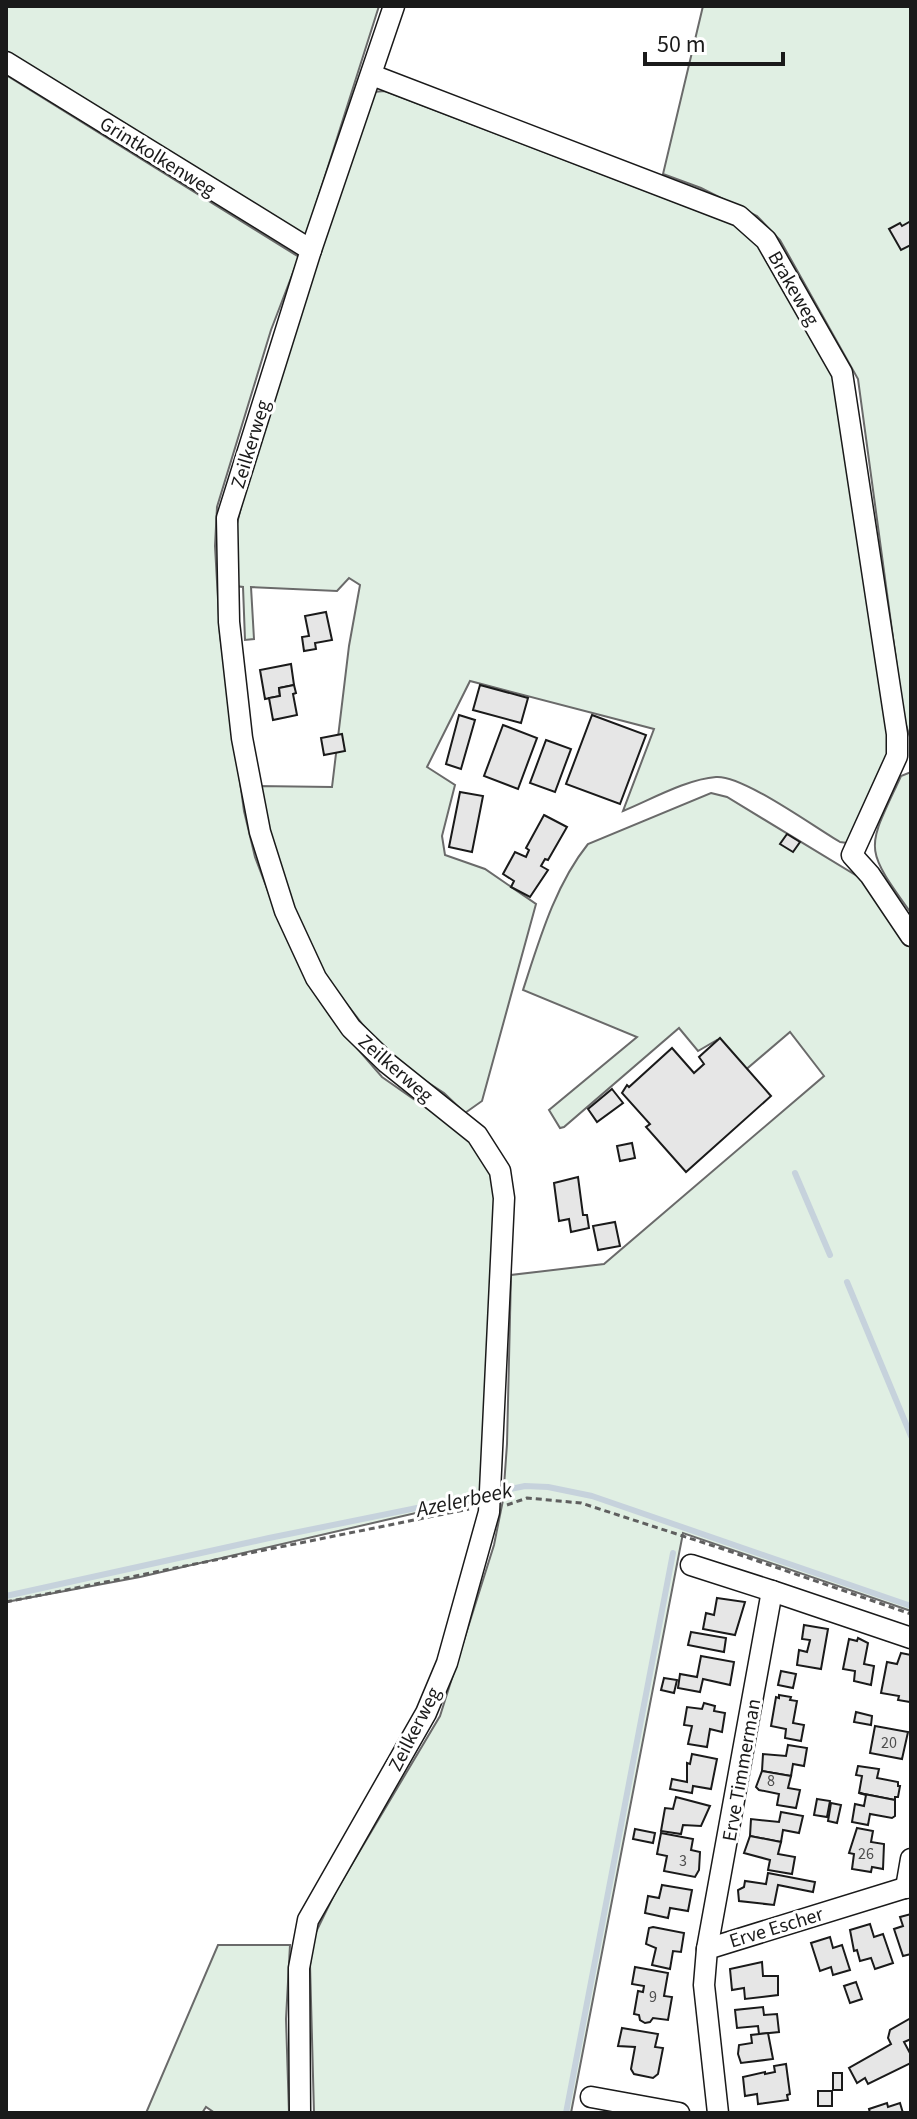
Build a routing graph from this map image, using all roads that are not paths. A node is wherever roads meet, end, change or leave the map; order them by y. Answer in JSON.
{"nodes":[{"id":1,"x":394,"y":6,"type":"edge"},
{"id":2,"x":6,"y":62,"type":"edge"},
{"id":3,"x":372,"y":75,"type":"junction"},
{"id":4,"x":311,"y":250,"type":"junction"},
{"id":5,"x":911,"y":936,"type":"edge"},
{"id":6,"x":691,"y":1565,"type":"dead end"},
{"id":7,"x":772,"y":1591,"type":"junction"},
{"id":8,"x":911,"y":1638,"type":"edge"},
{"id":9,"x":911,"y":1859,"type":"edge"},
{"id":10,"x":909,"y":1887,"type":"edge"},
{"id":11,"x":707,"y":1949,"type":"junction"},
{"id":12,"x":591,"y":2097,"type":"dead end"},
{"id":13,"x":300,"y":2113,"type":"edge"},
{"id":14,"x":679,"y":2113,"type":"edge"},
{"id":15,"x":718,"y":2113,"type":"edge"}],
"edges":[{"from":1,"to":3,"type":"street","name":"Zeilkerweg"},
{"from":2,"to":4,"type":"street","name":"Grintkolkenweg"},
{"from":3,"to":4,"type":"street","name":"Zeilkerweg"},
{"from":3,"to":5,"type":"street","name":"Brakeweg"},
{"from":4,"to":13,"type":"street","name":"Zeilkerweg"},
{"from":6,"to":7,"type":"street"},
{"from":7,"to":8,"type":"street"},
{"from":7,"to":11,"type":"street","name":"Erve Timmerman"},
{"from":9,"to":10,"type":"street"},
{"from":10,"to":11,"type":"street","name":"Erve Escher"},
{"from":11,"to":15,"type":"street","name":"Erve Escher"},
{"from":12,"to":14,"type":"street"}]}
